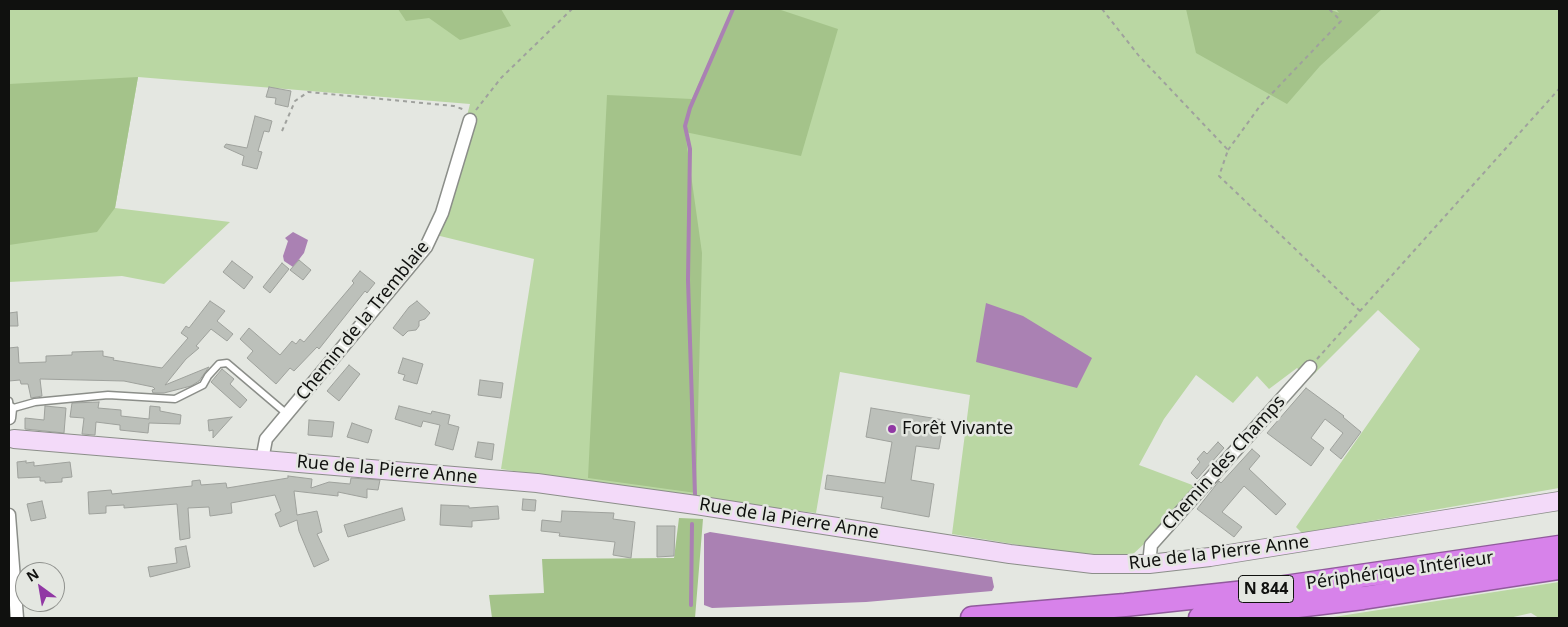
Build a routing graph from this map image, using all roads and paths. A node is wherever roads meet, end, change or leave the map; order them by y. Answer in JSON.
{"nodes":[{"id":1,"x":572,"y":9,"type":"edge"},
{"id":2,"x":1102,"y":9,"type":"edge"},
{"id":3,"x":1328,"y":9,"type":"edge"},
{"id":4,"x":1559,"y":89,"type":"edge"},
{"id":5,"x":470,"y":120,"type":"junction"},
{"id":6,"x":282,"y":130,"type":"dead end"},
{"id":7,"x":1228,"y":150,"type":"junction"},
{"id":8,"x":1360,"y":311,"type":"junction"},
{"id":9,"x":1310,"y":367,"type":"joint"},
{"id":10,"x":9,"y":409,"type":"edge"},
{"id":11,"x":287,"y":414,"type":"junction"},
{"id":12,"x":11,"y":439,"type":"edge"},
{"id":13,"x":262,"y":460,"type":"junction"},
{"id":14,"x":1559,"y":501,"type":"edge"},
{"id":15,"x":9,"y":515,"type":"edge"},
{"id":16,"x":1559,"y":547,"type":"edge"},
{"id":17,"x":1149,"y":564,"type":"junction"},
{"id":18,"x":1559,"y":568,"type":"edge"},
{"id":19,"x":17,"y":618,"type":"edge"},
{"id":20,"x":972,"y":618,"type":"edge"},
{"id":21,"x":1200,"y":618,"type":"edge"}],
"edges":[{"from":1,"to":5,"type":"path"},
{"from":2,"to":7,"type":"path"},
{"from":3,"to":7,"type":"path"},
{"from":4,"to":8,"type":"path"},
{"from":5,"to":6,"type":"path"},
{"from":5,"to":11,"type":"street","name":"Chemin de la Tremblaie"},
{"from":7,"to":8,"type":"path"},
{"from":8,"to":9,"type":"path"},
{"from":9,"to":17,"type":"street","name":"Chemin des Champs"},
{"from":10,"to":11,"type":"lane"},
{"from":11,"to":13,"type":"street","name":"Chemin de la Tremblaie"},
{"from":12,"to":13,"type":"street","name":"Rue de la Pierre Anne"},
{"from":13,"to":17,"type":"street","name":"Rue de la Pierre Anne"},
{"from":14,"to":17,"type":"street","name":"Rue de la Pierre Anne"},
{"from":15,"to":19,"type":"street"},
{"from":16,"to":20,"type":"highway","name":"Périphérique Intérieur","number":"N 844"},
{"from":18,"to":21,"type":"highway","number":"N 844"}]}
